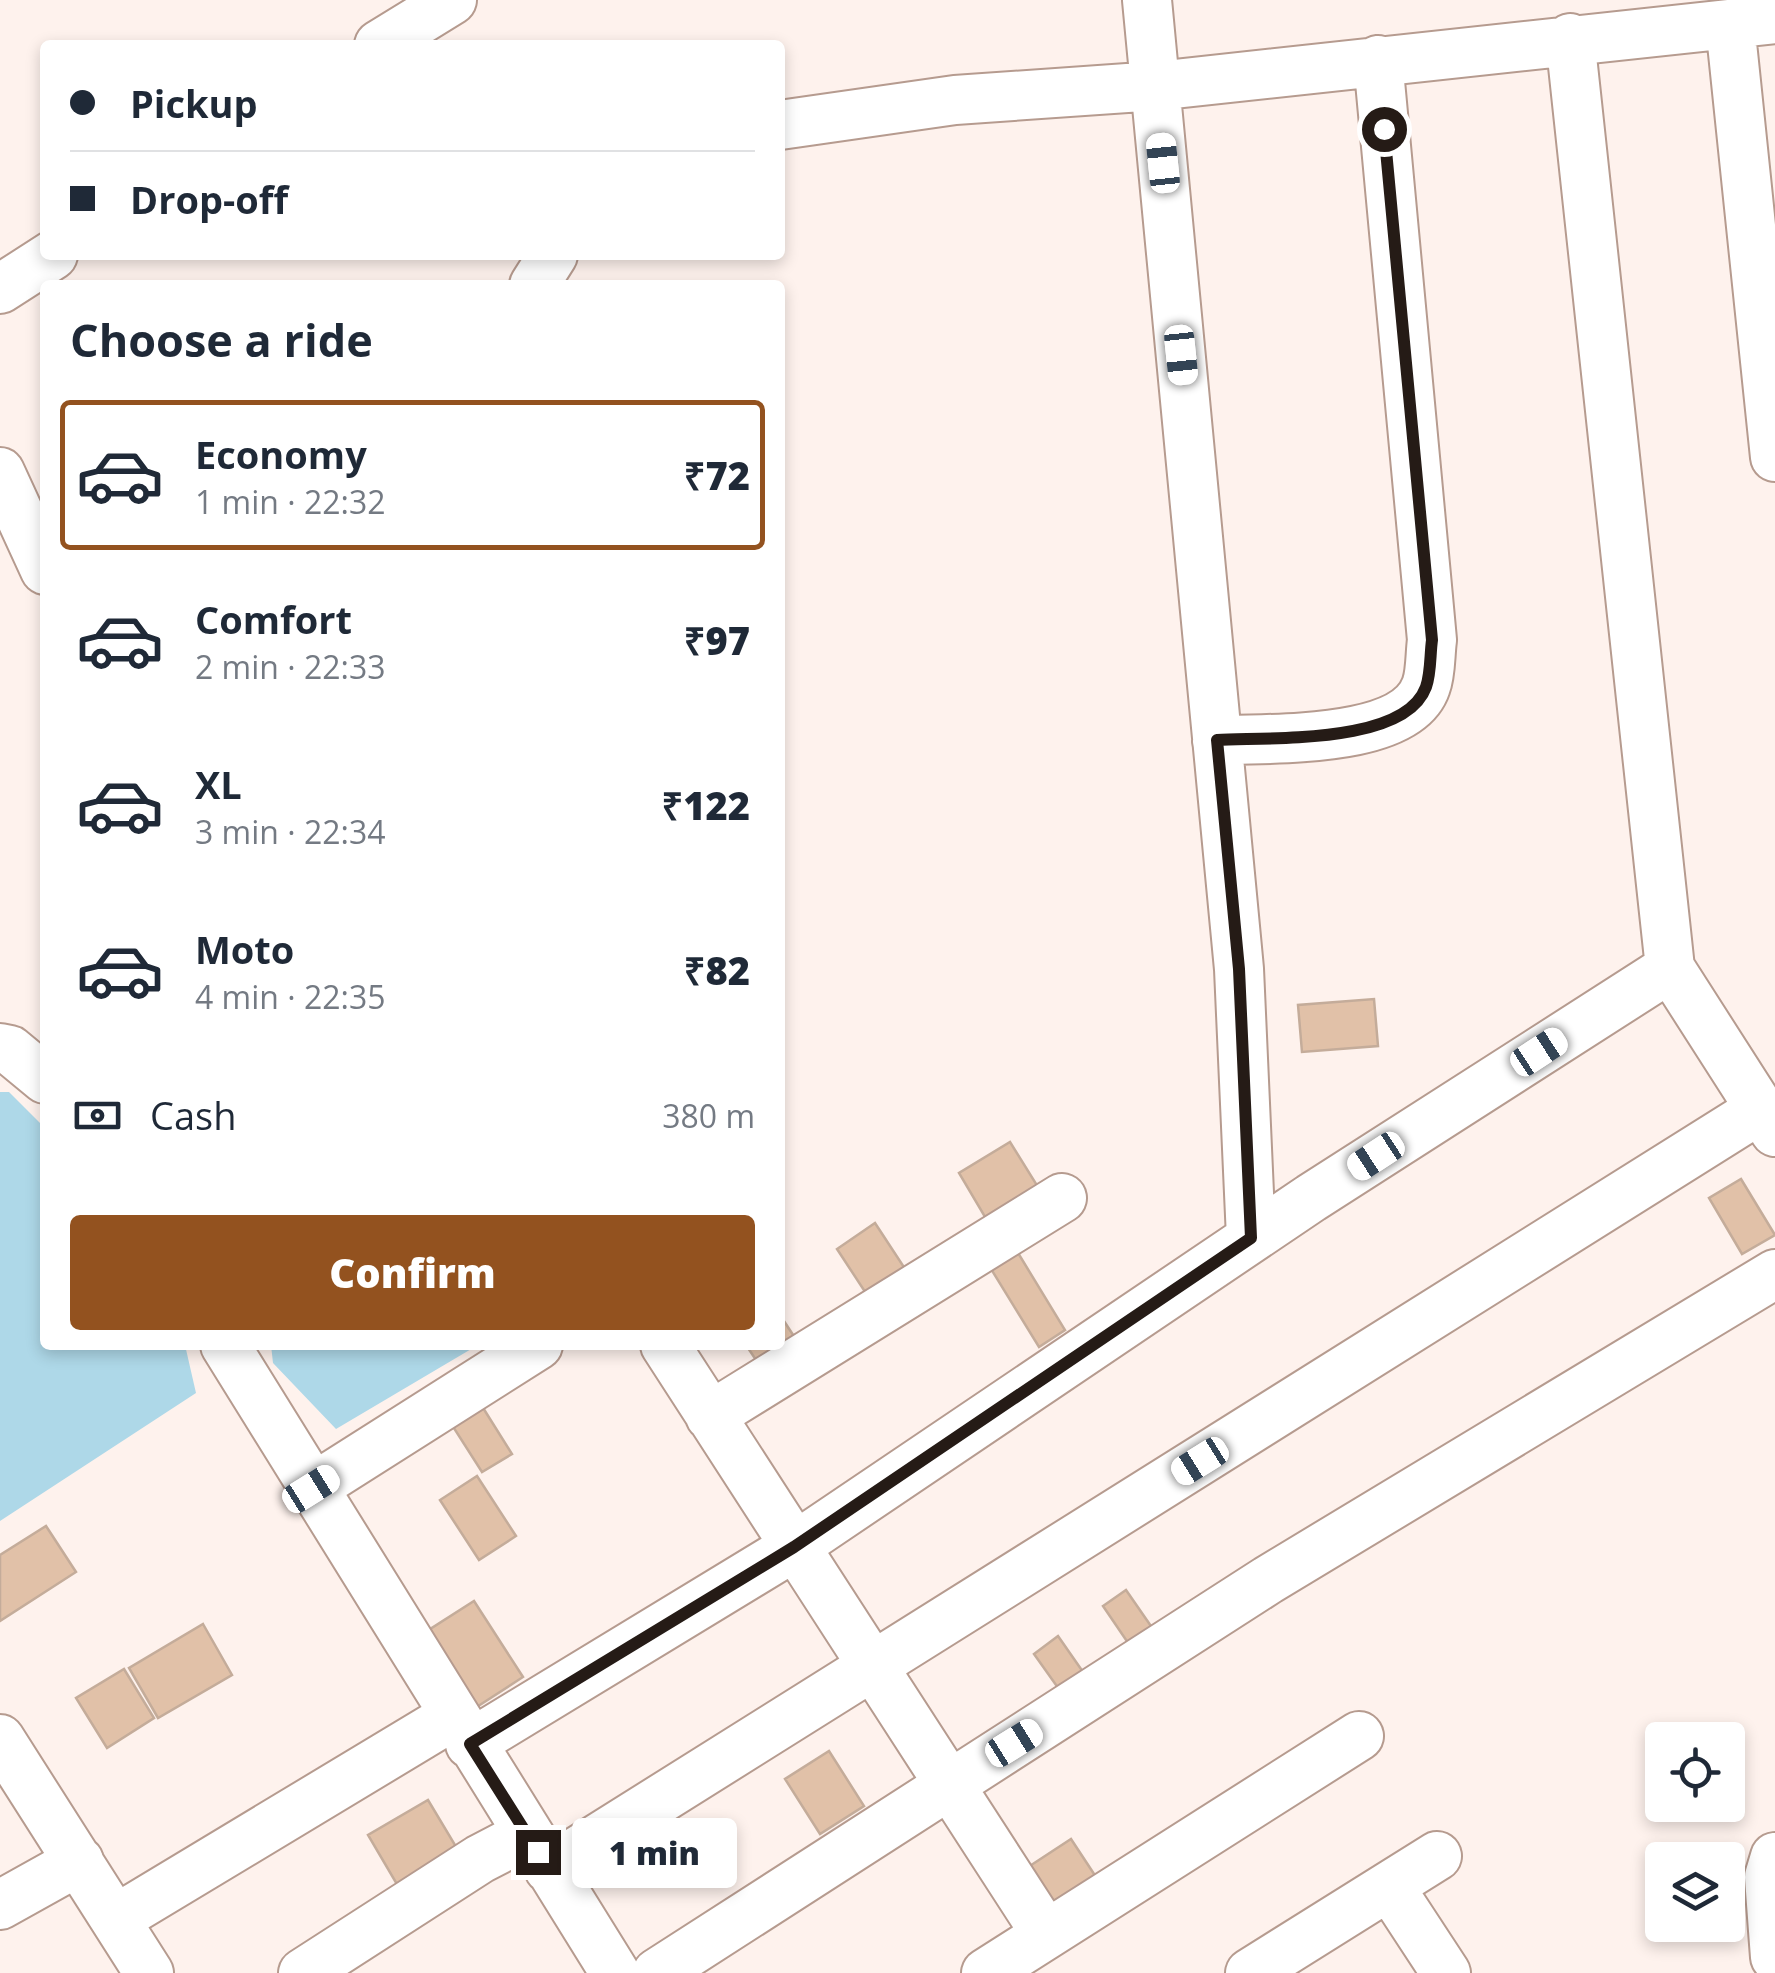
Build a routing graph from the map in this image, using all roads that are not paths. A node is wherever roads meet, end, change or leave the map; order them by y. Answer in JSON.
{"nodes":[{"id":1,"x":452,"y":0,"type":"edge"},
{"id":2,"x":1147,"y":0,"type":"edge"},
{"id":3,"x":1753,"y":21,"type":"edge"},
{"id":4,"x":1570,"y":38,"type":"junction"},
{"id":5,"x":388,"y":40,"type":"edge"},
{"id":6,"x":1378,"y":60,"type":"junction"},
{"id":7,"x":1156,"y":86,"type":"junction"},
{"id":8,"x":785,"y":124,"type":"edge"},
{"id":9,"x":46,"y":260,"type":"edge"},
{"id":10,"x":0,"y":289,"type":"edge"},
{"id":11,"x":1775,"y":458,"type":"edge"},
{"id":12,"x":0,"y":472,"type":"edge"},
{"id":13,"x":40,"y":559,"type":"edge"},
{"id":14,"x":1217,"y":740,"type":"junction"},
{"id":15,"x":1670,"y":968,"type":"junction"},
{"id":16,"x":0,"y":1048,"type":"edge"},
{"id":17,"x":40,"y":1075,"type":"edge"},
{"id":18,"x":1767,"y":1121,"type":"edge"},
{"id":19,"x":1062,"y":1198,"type":"dead end"},
{"id":20,"x":1251,"y":1238,"type":"junction"},
{"id":21,"x":1775,"y":1274,"type":"edge"},
{"id":22,"x":228,"y":1350,"type":"edge"},
{"id":23,"x":530,"y":1350,"type":"edge"},
{"id":24,"x":668,"y":1350,"type":"edge"},
{"id":25,"x":710,"y":1416,"type":"junction"},
{"id":26,"x":311,"y":1489,"type":"junction"},
{"id":27,"x":794,"y":1547,"type":"junction"},
{"id":28,"x":874,"y":1666,"type":"junction"},
{"id":29,"x":461,"y":1730,"type":"junction"},
{"id":30,"x":1359,"y":1736,"type":"dead end"},
{"id":31,"x":0,"y":1739,"type":"edge"},
{"id":32,"x":949,"y":1783,"type":"junction"},
{"id":33,"x":538,"y":1852,"type":"junction"},
{"id":34,"x":1436,"y":1856,"type":"dead end"},
{"id":35,"x":1775,"y":1857,"type":"edge"},
{"id":36,"x":78,"y":1861,"type":"junction"},
{"id":37,"x":1389,"y":1886,"type":"junction"},
{"id":38,"x":0,"y":1905,"type":"edge"},
{"id":39,"x":116,"y":1919,"type":"junction"},
{"id":40,"x":1046,"y":1934,"type":"junction"},
{"id":41,"x":1775,"y":1957,"type":"edge"},
{"id":42,"x":1278,"y":1966,"type":"edge"},
{"id":43,"x":149,"y":1973,"type":"edge"},
{"id":44,"x":303,"y":1973,"type":"edge"},
{"id":45,"x":615,"y":1973,"type":"edge"},
{"id":46,"x":657,"y":1973,"type":"edge"},
{"id":47,"x":986,"y":1973,"type":"edge"},
{"id":48,"x":1446,"y":1973,"type":"edge"}],
"edges":[{"from":1,"to":5,"type":"street"},
{"from":2,"to":7,"type":"street"},
{"from":3,"to":4,"type":"street"},
{"from":3,"to":11,"type":"street"},
{"from":4,"to":6,"type":"street"},
{"from":4,"to":15,"type":"street"},
{"from":6,"to":7,"type":"street"},
{"from":6,"to":14,"type":"street"},
{"from":7,"to":8,"type":"street"},
{"from":7,"to":14,"type":"street"},
{"from":9,"to":10,"type":"street"},
{"from":12,"to":13,"type":"street"},
{"from":14,"to":20,"type":"street"},
{"from":15,"to":18,"type":"street"},
{"from":15,"to":20,"type":"street"},
{"from":16,"to":17,"type":"street"},
{"from":18,"to":28,"type":"street"},
{"from":19,"to":25,"type":"street"},
{"from":20,"to":27,"type":"street"},
{"from":21,"to":32,"type":"street"},
{"from":22,"to":26,"type":"street"},
{"from":23,"to":26,"type":"street"},
{"from":24,"to":25,"type":"street"},
{"from":25,"to":27,"type":"street"},
{"from":26,"to":29,"type":"street"},
{"from":27,"to":28,"type":"street"},
{"from":27,"to":29,"type":"street"},
{"from":28,"to":32,"type":"street"},
{"from":28,"to":33,"type":"street"},
{"from":29,"to":33,"type":"street"},
{"from":29,"to":39,"type":"street"},
{"from":30,"to":40,"type":"street"},
{"from":31,"to":36,"type":"street"},
{"from":32,"to":40,"type":"street"},
{"from":32,"to":46,"type":"street"},
{"from":33,"to":44,"type":"street"},
{"from":33,"to":45,"type":"street"},
{"from":34,"to":37,"type":"street"},
{"from":35,"to":41,"type":"street"},
{"from":36,"to":38,"type":"street"},
{"from":36,"to":39,"type":"street"},
{"from":37,"to":42,"type":"street"},
{"from":37,"to":48,"type":"street"},
{"from":39,"to":43,"type":"street"},
{"from":40,"to":47,"type":"street"}]}
